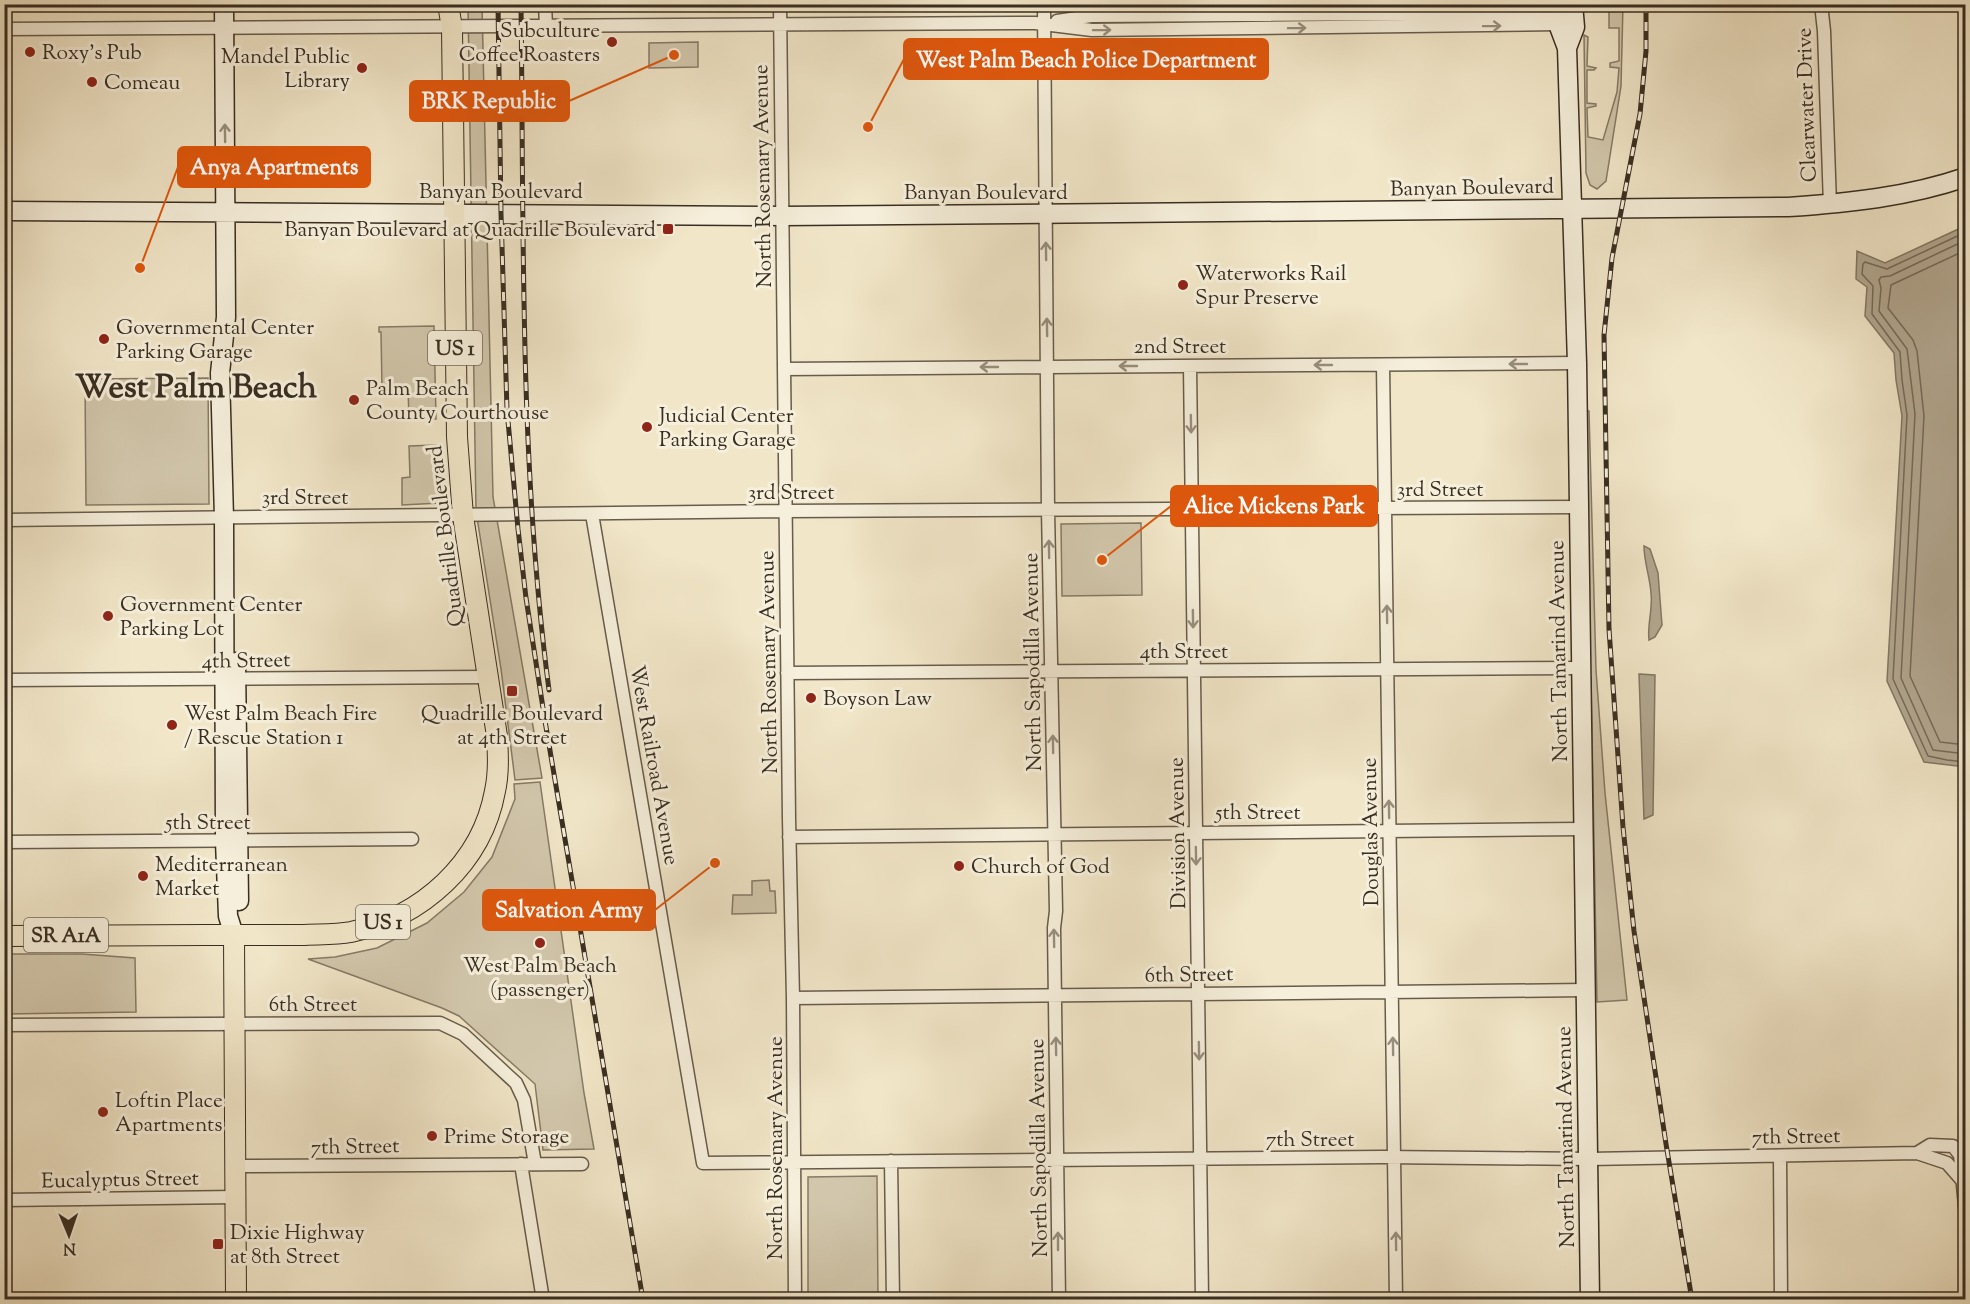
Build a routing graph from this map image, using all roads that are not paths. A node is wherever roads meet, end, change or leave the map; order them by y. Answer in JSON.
{"nodes":[{"id":1,"x":224,"y":4,"type":"edge"},
{"id":2,"x":448,"y":4,"type":"edge"},
{"id":3,"x":457,"y":4,"type":"edge"},
{"id":4,"x":545,"y":4,"type":"edge"},
{"id":5,"x":780,"y":4,"type":"edge"},
{"id":6,"x":1044,"y":4,"type":"edge"},
{"id":7,"x":1821,"y":4,"type":"edge"},
{"id":8,"x":1564,"y":11,"type":"edge"},
{"id":9,"x":1044,"y":23,"type":"junction"},
{"id":10,"x":780,"y":25,"type":"junction"},
{"id":11,"x":546,"y":27,"type":"junction"},
{"id":12,"x":225,"y":28,"type":"junction"},
{"id":13,"x":452,"y":28,"type":"junction"},
{"id":14,"x":4,"y":29,"type":"edge"},
{"id":15,"x":1965,"y":177,"type":"edge"},
{"id":16,"x":1830,"y":204,"type":"junction"},
{"id":17,"x":1571,"y":208,"type":"junction"},
{"id":18,"x":4,"y":211,"type":"edge"},
{"id":19,"x":226,"y":213,"type":"junction"},
{"id":20,"x":454,"y":213,"type":"junction"},
{"id":21,"x":1046,"y":214,"type":"junction"},
{"id":22,"x":782,"y":216,"type":"junction"},
{"id":23,"x":1577,"y":363,"type":"junction"},
{"id":24,"x":1383,"y":365,"type":"junction"},
{"id":25,"x":1190,"y":366,"type":"junction"},
{"id":26,"x":1047,"y":367,"type":"junction"},
{"id":27,"x":784,"y":369,"type":"junction"},
{"id":28,"x":1579,"y":507,"type":"junction"},
{"id":29,"x":1385,"y":508,"type":"junction"},
{"id":30,"x":1192,"y":509,"type":"junction"},
{"id":31,"x":1048,"y":510,"type":"junction"},
{"id":32,"x":785,"y":511,"type":"junction"},
{"id":33,"x":592,"y":514,"type":"junction"},
{"id":34,"x":463,"y":516,"type":"junction"},
{"id":35,"x":229,"y":518,"type":"junction"},
{"id":36,"x":4,"y":520,"type":"edge"},
{"id":37,"x":1581,"y":668,"type":"junction"},
{"id":38,"x":1388,"y":669,"type":"junction"},
{"id":39,"x":1194,"y":670,"type":"junction"},
{"id":40,"x":1052,"y":671,"type":"junction"},
{"id":41,"x":787,"y":673,"type":"junction"},
{"id":42,"x":487,"y":677,"type":"junction"},
{"id":43,"x":230,"y":679,"type":"junction"},
{"id":44,"x":4,"y":680,"type":"edge"},
{"id":45,"x":1583,"y":829,"type":"junction"},
{"id":46,"x":1390,"y":830,"type":"junction"},
{"id":47,"x":1196,"y":832,"type":"junction"},
{"id":48,"x":1055,"y":836,"type":"junction"},
{"id":49,"x":789,"y":837,"type":"junction"},
{"id":50,"x":411,"y":839,"type":"dead end"},
{"id":51,"x":232,"y":841,"type":"junction"},
{"id":52,"x":4,"y":842,"type":"edge"},
{"id":53,"x":234,"y":935,"type":"junction"},
{"id":54,"x":4,"y":936,"type":"edge"},
{"id":55,"x":1586,"y":990,"type":"junction"},
{"id":56,"x":1392,"y":992,"type":"junction"},
{"id":57,"x":1198,"y":993,"type":"junction"},
{"id":58,"x":1055,"y":997,"type":"junction"},
{"id":59,"x":793,"y":998,"type":"junction"},
{"id":60,"x":236,"y":1023,"type":"junction"},
{"id":61,"x":4,"y":1025,"type":"edge"},
{"id":62,"x":1917,"y":1153,"type":"junction"},
{"id":63,"x":1963,"y":1153,"type":"edge"},
{"id":64,"x":1780,"y":1156,"type":"junction"},
{"id":65,"x":1394,"y":1157,"type":"junction"},
{"id":66,"x":1200,"y":1159,"type":"junction"},
{"id":67,"x":1588,"y":1159,"type":"junction"},
{"id":68,"x":1058,"y":1160,"type":"junction"},
{"id":69,"x":891,"y":1161,"type":"junction"},
{"id":70,"x":795,"y":1162,"type":"junction"},
{"id":71,"x":703,"y":1163,"type":"joint"},
{"id":72,"x":520,"y":1164,"type":"junction"},
{"id":73,"x":535,"y":1164,"type":"junction"},
{"id":74,"x":582,"y":1164,"type":"dead end"},
{"id":75,"x":236,"y":1166,"type":"junction"},
{"id":76,"x":1963,"y":1176,"type":"edge"},
{"id":77,"x":236,"y":1197,"type":"junction"},
{"id":78,"x":4,"y":1200,"type":"edge"},
{"id":79,"x":1965,"y":1216,"type":"edge"},
{"id":80,"x":236,"y":1299,"type":"edge"},
{"id":81,"x":543,"y":1299,"type":"edge"},
{"id":82,"x":795,"y":1299,"type":"edge"},
{"id":83,"x":893,"y":1299,"type":"edge"},
{"id":84,"x":1059,"y":1299,"type":"edge"},
{"id":85,"x":1202,"y":1299,"type":"edge"},
{"id":86,"x":1396,"y":1299,"type":"edge"},
{"id":87,"x":1590,"y":1299,"type":"edge"},
{"id":88,"x":1781,"y":1299,"type":"edge"}],
"edges":[{"from":1,"to":12,"type":"street"},
{"from":2,"to":13,"type":"main road","name":"Quadrille Boulevard","number":"US 1"},
{"from":3,"to":13,"type":"main road","name":"Quadrille Boulevard","number":"US 1"},
{"from":4,"to":11,"type":"street"},
{"from":5,"to":10,"type":"street","name":"North Rosemary Avenue"},
{"from":6,"to":9,"type":"street","name":"North Sapodilla Avenue"},
{"from":7,"to":16,"type":"street","name":"Clearwater Drive"},
{"from":8,"to":9,"type":"street"},
{"from":8,"to":17,"type":"street","name":"North Tamarind Avenue"},
{"from":9,"to":10,"type":"street"},
{"from":9,"to":21,"type":"street","name":"North Sapodilla Avenue"},
{"from":10,"to":11,"type":"street"},
{"from":10,"to":22,"type":"street","name":"North Rosemary Avenue"},
{"from":11,"to":13,"type":"street"},
{"from":12,"to":13,"type":"street"},
{"from":12,"to":14,"type":"street"},
{"from":19,"to":12,"type":"street","one_way":true},
{"from":13,"to":20,"type":"main road","name":"Quadrille Boulevard","number":"US 1"},
{"from":15,"to":16,"type":"street","name":"Banyan Boulevard"},
{"from":16,"to":17,"type":"street","name":"Banyan Boulevard"},
{"from":17,"to":21,"type":"street","name":"Banyan Boulevard"},
{"from":17,"to":23,"type":"street","name":"North Tamarind Avenue"},
{"from":18,"to":19,"type":"street","name":"Banyan Boulevard"},
{"from":19,"to":20,"type":"street","name":"Banyan Boulevard"},
{"from":19,"to":35,"type":"street"},
{"from":20,"to":22,"type":"street","name":"Banyan Boulevard"},
{"from":20,"to":34,"type":"main road","name":"Quadrille Boulevard","number":"US 1"},
{"from":21,"to":22,"type":"street","name":"Banyan Boulevard"},
{"from":26,"to":21,"type":"street","name":"North Sapodilla Avenue","one_way":true},
{"from":22,"to":27,"type":"street","name":"North Rosemary Avenue"},
{"from":23,"to":24,"type":"street","name":"2nd Street","one_way":true},
{"from":23,"to":28,"type":"street","name":"North Tamarind Avenue"},
{"from":24,"to":25,"type":"street","name":"2nd Street","one_way":true},
{"from":24,"to":29,"type":"street","name":"Douglas Avenue"},
{"from":25,"to":26,"type":"street","name":"2nd Street","one_way":true},
{"from":25,"to":30,"type":"street","name":"Division Avenue","one_way":true},
{"from":26,"to":27,"type":"street","name":"2nd Street","one_way":true},
{"from":26,"to":31,"type":"street","name":"North Sapodilla Avenue"},
{"from":27,"to":32,"type":"street","name":"North Rosemary Avenue"},
{"from":28,"to":29,"type":"street","name":"3rd Street"},
{"from":28,"to":37,"type":"street","name":"North Tamarind Avenue"},
{"from":29,"to":30,"type":"street","name":"3rd Street"},
{"from":38,"to":29,"type":"street","name":"Douglas Avenue","one_way":true},
{"from":30,"to":31,"type":"street","name":"3rd Street"},
{"from":30,"to":39,"type":"street","name":"Division Avenue","one_way":true},
{"from":31,"to":32,"type":"street","name":"3rd Street"},
{"from":40,"to":31,"type":"street","name":"North Sapodilla Avenue","one_way":true},
{"from":32,"to":33,"type":"street","name":"3rd Street"},
{"from":32,"to":41,"type":"street","name":"North Rosemary Avenue"},
{"from":33,"to":34,"type":"street","name":"3rd Street"},
{"from":33,"to":71,"type":"street","name":"West Railroad Avenue"},
{"from":34,"to":35,"type":"street","name":"3rd Street"},
{"from":34,"to":42,"type":"main road","name":"Quadrille Boulevard","number":"US 1"},
{"from":35,"to":36,"type":"street","name":"3rd Street"},
{"from":35,"to":43,"type":"street"},
{"from":37,"to":38,"type":"street","name":"4th Street"},
{"from":37,"to":45,"type":"street","name":"North Tamarind Avenue"},
{"from":38,"to":39,"type":"street","name":"4th Street"},
{"from":46,"to":38,"type":"street","name":"Douglas Avenue","one_way":true},
{"from":39,"to":40,"type":"street","name":"4th Street"},
{"from":39,"to":47,"type":"street","name":"Division Avenue"},
{"from":40,"to":41,"type":"street","name":"4th Street"},
{"from":48,"to":40,"type":"street","name":"North Sapodilla Avenue","one_way":true},
{"from":41,"to":49,"type":"street","name":"North Rosemary Avenue"},
{"from":42,"to":43,"type":"street","name":"4th Street"},
{"from":42,"to":53,"type":"main road","name":"Quadrille Boulevard","number":"US 1"},
{"from":43,"to":44,"type":"street","name":"4th Street"},
{"from":43,"to":51,"type":"street"},
{"from":45,"to":46,"type":"street","name":"5th Street"},
{"from":45,"to":55,"type":"street","name":"North Tamarind Avenue"},
{"from":46,"to":47,"type":"street","name":"5th Street"},
{"from":46,"to":56,"type":"street","name":"Douglas Avenue"},
{"from":47,"to":48,"type":"street","name":"5th Street"},
{"from":47,"to":57,"type":"street","name":"Division Avenue","one_way":true},
{"from":48,"to":49,"type":"street","name":"5th Street"},
{"from":58,"to":48,"type":"street","name":"North Sapodilla Avenue","one_way":true},
{"from":49,"to":59,"type":"street","name":"North Rosemary Avenue"},
{"from":50,"to":51,"type":"street","name":"5th Street"},
{"from":51,"to":52,"type":"street","name":"5th Street"},
{"from":51,"to":53,"type":"street"},
{"from":53,"to":54,"type":"main road","number":"SR A1A"},
{"from":53,"to":60,"type":"main road"},
{"from":55,"to":56,"type":"street","name":"6th Street"},
{"from":55,"to":67,"type":"street","name":"North Tamarind Avenue"},
{"from":56,"to":57,"type":"street","name":"6th Street"},
{"from":65,"to":56,"type":"street","name":"Douglas Avenue","one_way":true},
{"from":57,"to":58,"type":"street","name":"6th Street"},
{"from":57,"to":66,"type":"street","name":"Division Avenue","one_way":true},
{"from":58,"to":59,"type":"street","name":"6th Street"},
{"from":68,"to":58,"type":"street","name":"North Sapodilla Avenue","one_way":true},
{"from":59,"to":70,"type":"street","name":"North Rosemary Avenue"},
{"from":60,"to":61,"type":"street","name":"6th Street"},
{"from":60,"to":73,"type":"street","name":"6th Street"},
{"from":60,"to":75,"type":"main road"},
{"from":62,"to":63,"type":"street","name":"7th Street"},
{"from":62,"to":64,"type":"street","name":"7th Street"},
{"from":62,"to":76,"type":"street","name":"7th Street"},
{"from":63,"to":76,"type":"street"},
{"from":64,"to":67,"type":"street","name":"7th Street"},
{"from":64,"to":88,"type":"street"},
{"from":65,"to":66,"type":"street","name":"7th Street"},
{"from":65,"to":67,"type":"street","name":"7th Street"},
{"from":86,"to":65,"type":"street","name":"Douglas Avenue","one_way":true},
{"from":66,"to":68,"type":"street","name":"7th Street"},
{"from":66,"to":85,"type":"street","name":"Division Avenue"},
{"from":67,"to":87,"type":"street","name":"North Tamarind Avenue"},
{"from":68,"to":69,"type":"street","name":"7th Street"},
{"from":84,"to":68,"type":"street","name":"North Sapodilla Avenue","one_way":true},
{"from":69,"to":70,"type":"street","name":"7th Street"},
{"from":69,"to":83,"type":"street"},
{"from":70,"to":71,"type":"street","name":"7th Street"},
{"from":70,"to":82,"type":"street","name":"North Rosemary Avenue"},
{"from":72,"to":73,"type":"street","name":"7th Street"},
{"from":72,"to":75,"type":"street","name":"7th Street"},
{"from":72,"to":81,"type":"street"},
{"from":73,"to":74,"type":"street","name":"7th Street"},
{"from":75,"to":77,"type":"main road"},
{"from":76,"to":79,"type":"street"},
{"from":77,"to":78,"type":"street","name":"Eucalyptus Street"},
{"from":77,"to":80,"type":"main road"}]}
